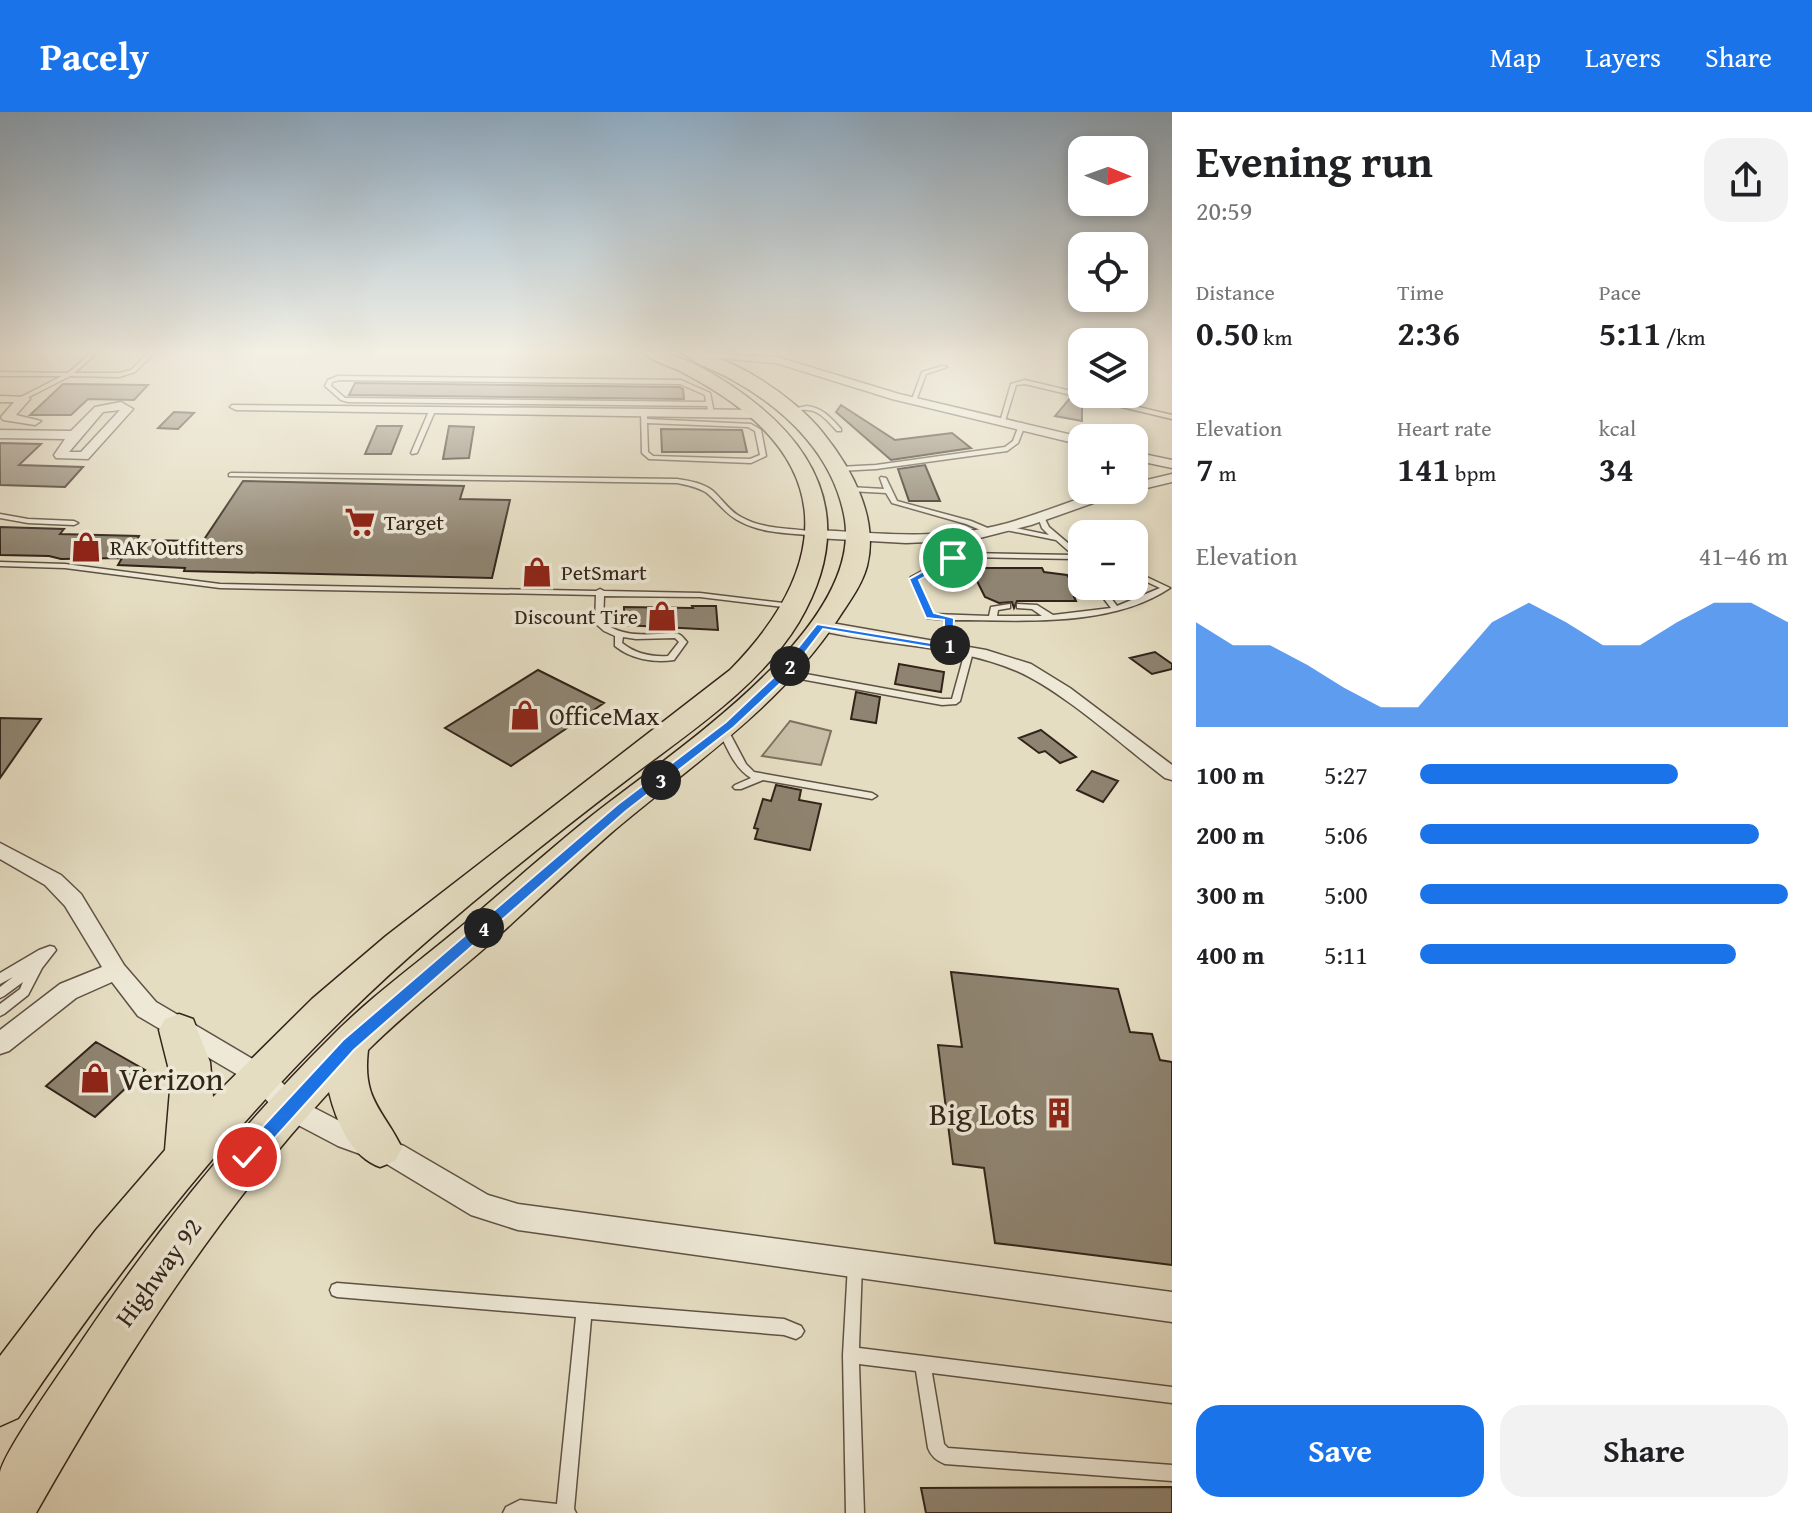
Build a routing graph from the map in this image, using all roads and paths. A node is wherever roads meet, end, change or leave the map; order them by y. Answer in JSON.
{"nodes":[{"id":1,"x":7,"y":417,"type":"edge"},
{"id":2,"x":92,"y":417,"type":"edge"},
{"id":3,"x":120,"y":417,"type":"edge"},
{"id":4,"x":429,"y":417,"type":"edge"},
{"id":5,"x":644,"y":417,"type":"edge"},
{"id":6,"x":660,"y":417,"type":"edge"},
{"id":7,"x":762,"y":417,"type":"edge"},
{"id":8,"x":797,"y":417,"type":"edge"},
{"id":9,"x":828,"y":417,"type":"edge"},
{"id":10,"x":986,"y":417,"type":"edge"},
{"id":11,"x":1003,"y":417,"type":"edge"},
{"id":12,"x":1002,"y":421,"type":"junction"},
{"id":13,"x":87,"y":422,"type":"junction"},
{"id":14,"x":1022,"y":425,"type":"junction"},
{"id":15,"x":839,"y":430,"type":"dead end"},
{"id":16,"x":0,"y":434,"type":"edge"},
{"id":17,"x":74,"y":435,"type":"junction"},
{"id":18,"x":1068,"y":437,"type":"edge"},
{"id":19,"x":414,"y":453,"type":"dead end"},
{"id":20,"x":1148,"y":459,"type":"edge"},
{"id":21,"x":1172,"y":464,"type":"edge"},
{"id":22,"x":231,"y":475,"type":"dead end"},
{"id":23,"x":883,"y":478,"type":"dead end"},
{"id":24,"x":1172,"y":478,"type":"edge"},
{"id":25,"x":844,"y":479,"type":"junction"},
{"id":26,"x":1148,"y":484,"type":"edge"},
{"id":27,"x":888,"y":491,"type":"junction"},
{"id":28,"x":1080,"y":504,"type":"edge"},
{"id":29,"x":0,"y":516,"type":"edge"},
{"id":30,"x":1041,"y":517,"type":"junction"},
{"id":31,"x":74,"y":523,"type":"dead end"},
{"id":32,"x":999,"y":530,"type":"junction"},
{"id":33,"x":816,"y":534,"type":"junction"},
{"id":34,"x":858,"y":536,"type":"junction"},
{"id":35,"x":1058,"y":538,"type":"junction"},
{"id":36,"x":1068,"y":547,"type":"edge"},
{"id":37,"x":1068,"y":559,"type":"edge"},
{"id":38,"x":0,"y":564,"type":"edge"},
{"id":39,"x":1148,"y":580,"type":"edge"},
{"id":40,"x":600,"y":591,"type":"junction"},
{"id":41,"x":1148,"y":596,"type":"edge"},
{"id":42,"x":1108,"y":600,"type":"edge"},
{"id":43,"x":1139,"y":600,"type":"edge"},
{"id":44,"x":1007,"y":606,"type":"dead end"},
{"id":45,"x":1020,"y":606,"type":"dead end"},
{"id":46,"x":794,"y":607,"type":"junction"},
{"id":47,"x":1116,"y":610,"type":"junction"},
{"id":48,"x":949,"y":618,"type":"junction"},
{"id":49,"x":993,"y":618,"type":"junction"},
{"id":50,"x":1052,"y":618,"type":"junction"},
{"id":51,"x":820,"y":626,"type":"junction"},
{"id":52,"x":619,"y":635,"type":"junction"},
{"id":53,"x":950,"y":649,"type":"junction"},
{"id":54,"x":969,"y":652,"type":"junction"},
{"id":55,"x":784,"y":673,"type":"junction"},
{"id":56,"x":723,"y":730,"type":"junction"},
{"id":57,"x":1172,"y":774,"type":"edge"},
{"id":58,"x":761,"y":777,"type":"junction"},
{"id":59,"x":738,"y":787,"type":"dead end"},
{"id":60,"x":872,"y":796,"type":"dead end"},
{"id":61,"x":0,"y":850,"type":"edge"},
{"id":62,"x":38,"y":964,"type":"junction"},
{"id":63,"x":116,"y":971,"type":"junction"},
{"id":64,"x":0,"y":979,"type":"edge"},
{"id":65,"x":0,"y":993,"type":"edge"},
{"id":66,"x":0,"y":1011,"type":"edge"},
{"id":67,"x":179,"y":1030,"type":"junction"},
{"id":68,"x":0,"y":1044,"type":"edge"},
{"id":69,"x":349,"y":1045,"type":"junction"},
{"id":70,"x":274,"y":1091,"type":"junction"},
{"id":71,"x":380,"y":1148,"type":"junction"},
{"id":72,"x":185,"y":1159,"type":"junction"},
{"id":73,"x":855,"y":1263,"type":"junction"},
{"id":74,"x":337,"y":1290,"type":"dead end"},
{"id":75,"x":1172,"y":1307,"type":"edge"},
{"id":76,"x":584,"y":1311,"type":"junction"},
{"id":77,"x":796,"y":1331,"type":"dead end"},
{"id":78,"x":851,"y":1355,"type":"junction"},
{"id":79,"x":923,"y":1364,"type":"junction"},
{"id":80,"x":1172,"y":1395,"type":"edge"},
{"id":81,"x":0,"y":1400,"type":"edge"},
{"id":82,"x":1172,"y":1473,"type":"edge"},
{"id":83,"x":5,"y":1513,"type":"edge"},
{"id":84,"x":512,"y":1513,"type":"edge"},
{"id":85,"x":566,"y":1513,"type":"edge"},
{"id":86,"x":855,"y":1513,"type":"edge"}],
"edges":[{"from":1,"to":13,"type":"street"},
{"from":2,"to":13,"type":"street"},
{"from":3,"to":17,"type":"street"},
{"from":4,"to":19,"type":"lane"},
{"from":5,"to":6,"type":"lane"},
{"from":7,"to":33,"type":"main road","name":"Highway 92"},
{"from":8,"to":25,"type":"main road","name":"Highway 92"},
{"from":9,"to":15,"type":"lane"},
{"from":10,"to":12,"type":"street"},
{"from":11,"to":12,"type":"lane"},
{"from":12,"to":14,"type":"street"},
{"from":13,"to":17,"type":"street"},
{"from":14,"to":18,"type":"street"},
{"from":14,"to":25,"type":"lane"},
{"from":16,"to":17,"type":"street"},
{"from":20,"to":21,"type":"street"},
{"from":22,"to":33,"type":"lane"},
{"from":23,"to":27,"type":"lane"},
{"from":24,"to":26,"type":"street"},
{"from":25,"to":27,"type":"lane"},
{"from":25,"to":34,"type":"main road","name":"Highway 92"},
{"from":27,"to":32,"type":"lane"},
{"from":28,"to":30,"type":"street"},
{"from":29,"to":31,"type":"lane"},
{"from":30,"to":32,"type":"street"},
{"from":30,"to":35,"type":"lane"},
{"from":32,"to":34,"type":"street"},
{"from":32,"to":35,"type":"lane"},
{"from":33,"to":34,"type":"street"},
{"from":33,"to":46,"type":"main road","name":"Highway 92"},
{"from":34,"to":51,"type":"main road","name":"Highway 92"},
{"from":35,"to":36,"type":"lane"},
{"from":37,"to":48,"type":"lane"},
{"from":38,"to":40,"type":"lane"},
{"from":39,"to":41,"type":"lane"},
{"from":40,"to":46,"type":"lane"},
{"from":40,"to":52,"type":"lane"},
{"from":42,"to":47,"type":"lane"},
{"from":43,"to":47,"type":"lane"},
{"from":44,"to":49,"type":"lane"},
{"from":45,"to":50,"type":"lane"},
{"from":46,"to":70,"type":"main road","name":"Highway 92"},
{"from":47,"to":50,"type":"lane"},
{"from":48,"to":49,"type":"lane"},
{"from":48,"to":53,"type":"lane"},
{"from":49,"to":50,"type":"lane"},
{"from":51,"to":53,"type":"street"},
{"from":51,"to":55,"type":"main road","name":"Highway 92"},
{"from":52,"to":52,"type":"lane"},
{"from":53,"to":54,"type":"street"},
{"from":54,"to":55,"type":"lane"},
{"from":54,"to":57,"type":"street"},
{"from":55,"to":56,"type":"main road","name":"Highway 92"},
{"from":56,"to":58,"type":"lane"},
{"from":56,"to":69,"type":"main road","name":"Highway 92"},
{"from":58,"to":59,"type":"lane"},
{"from":58,"to":60,"type":"lane"},
{"from":61,"to":63,"type":"street"},
{"from":62,"to":64,"type":"lane"},
{"from":62,"to":65,"type":"lane"},
{"from":62,"to":66,"type":"lane"},
{"from":63,"to":67,"type":"street"},
{"from":63,"to":68,"type":"street"},
{"from":67,"to":70,"type":"street"},
{"from":67,"to":72,"type":"main road"},
{"from":69,"to":70,"type":"main road","name":"Highway 92"},
{"from":69,"to":71,"type":"main road"},
{"from":70,"to":71,"type":"street"},
{"from":70,"to":72,"type":"main road","name":"Highway 92"},
{"from":70,"to":83,"type":"main road","name":"Highway 92"},
{"from":71,"to":73,"type":"street"},
{"from":72,"to":81,"type":"main road","name":"Highway 92"},
{"from":73,"to":75,"type":"street"},
{"from":73,"to":78,"type":"lane"},
{"from":74,"to":76,"type":"lane"},
{"from":76,"to":77,"type":"lane"},
{"from":76,"to":85,"type":"lane"},
{"from":78,"to":79,"type":"lane"},
{"from":78,"to":86,"type":"lane"},
{"from":79,"to":80,"type":"lane"},
{"from":79,"to":82,"type":"lane"},
{"from":84,"to":85,"type":"lane"}]}
